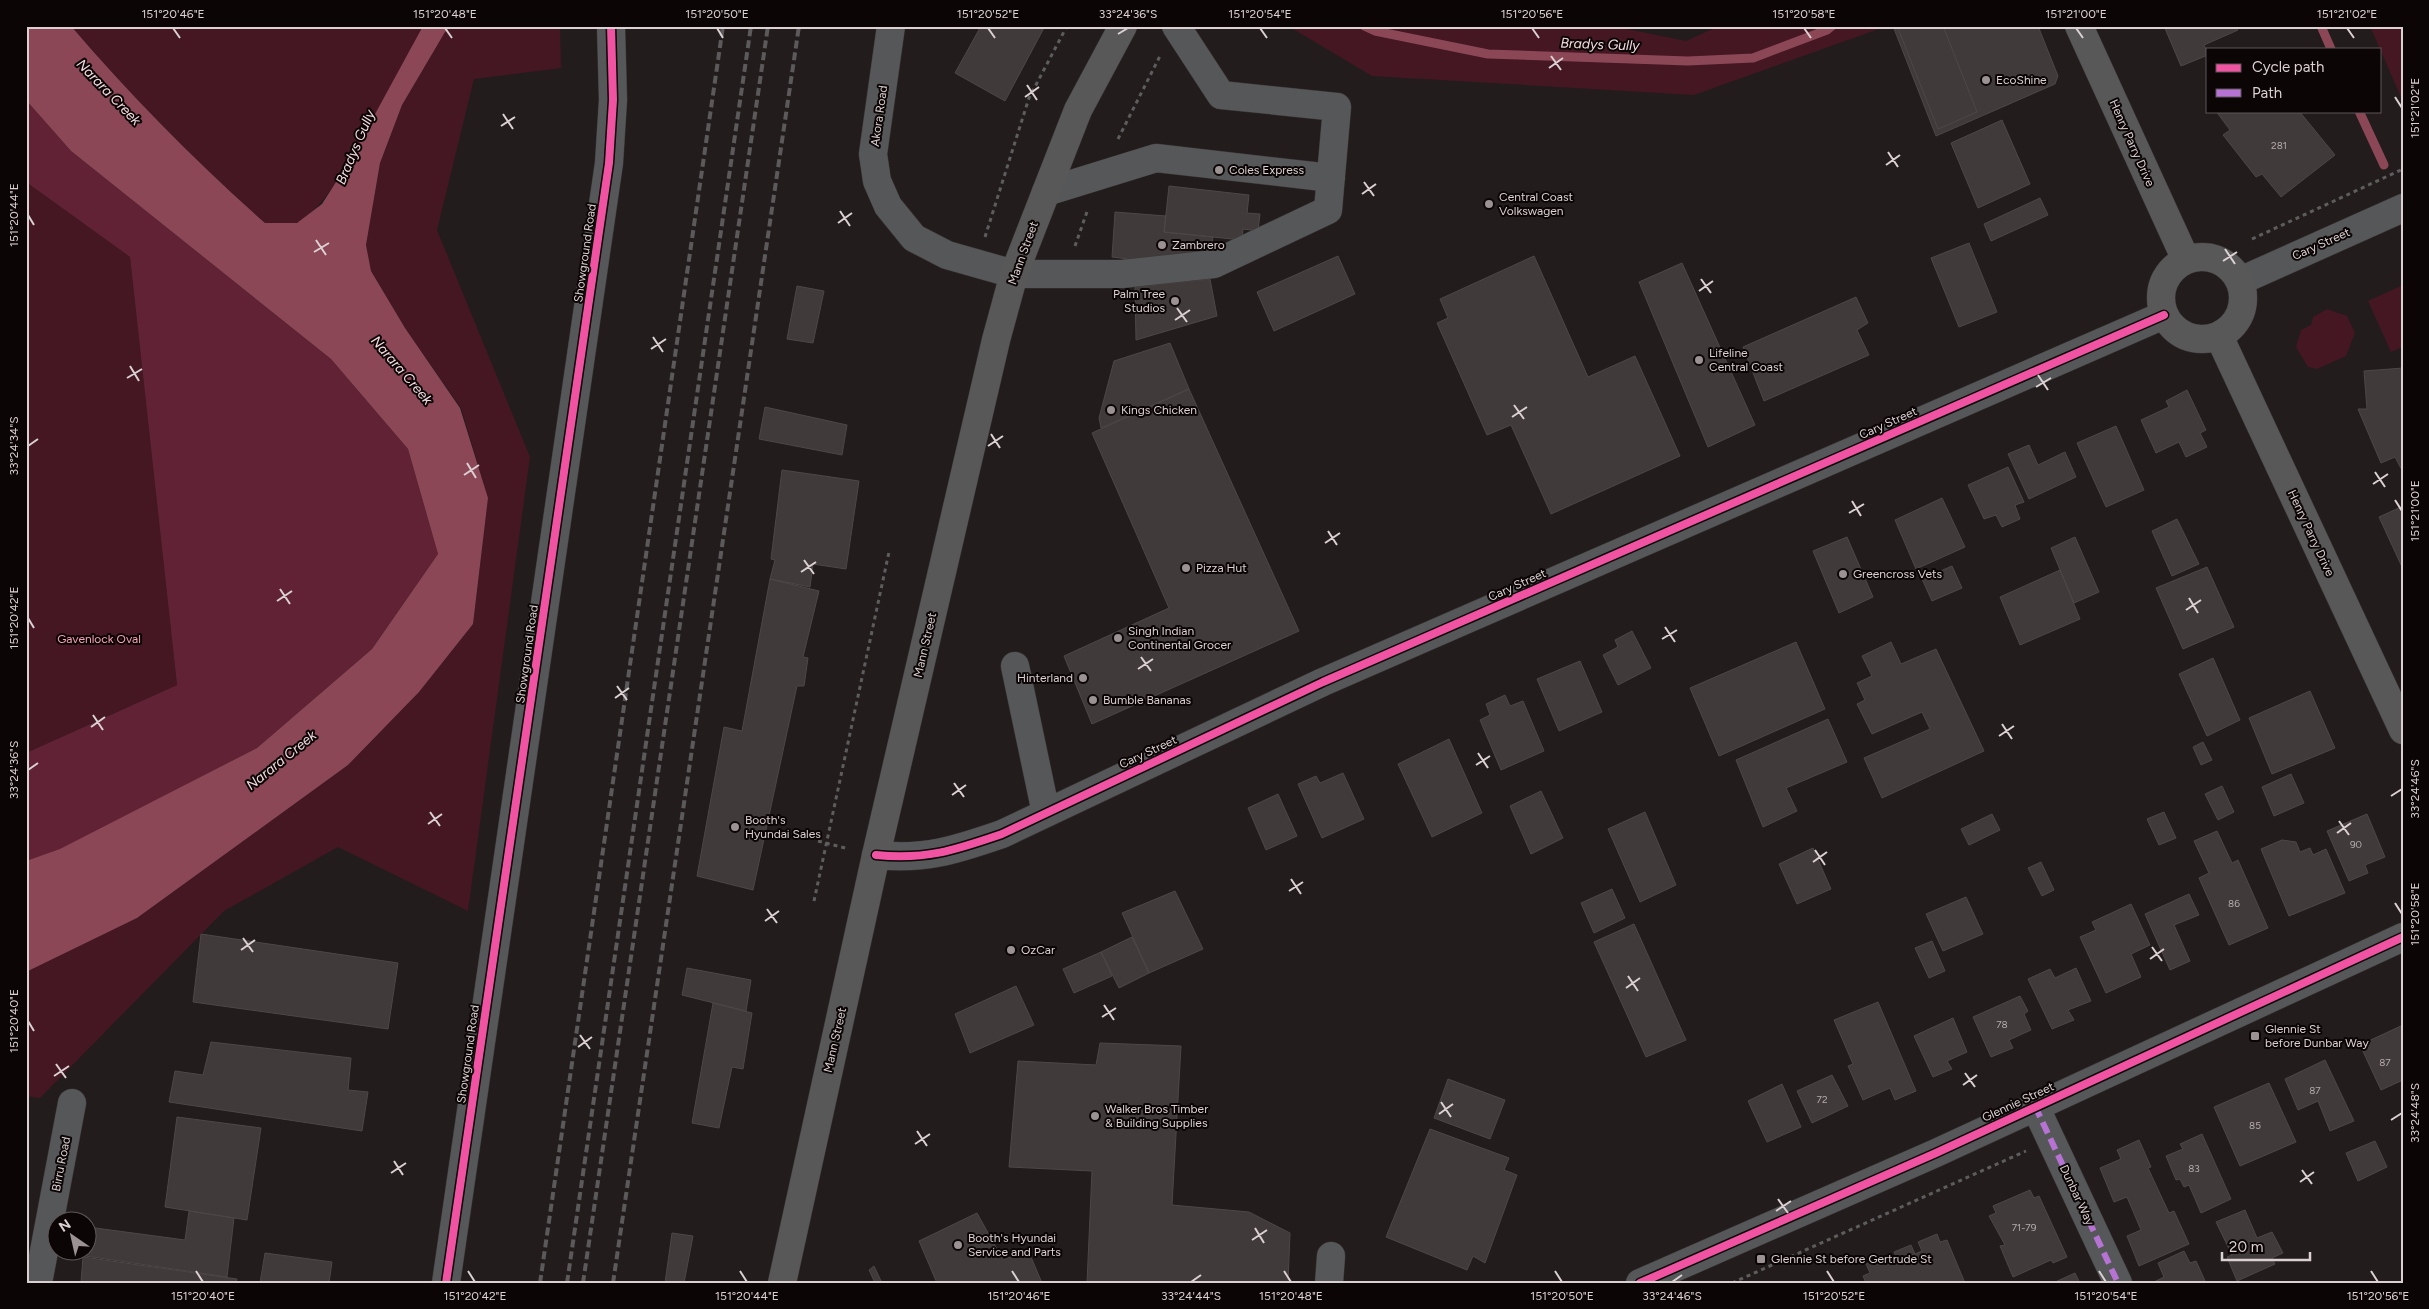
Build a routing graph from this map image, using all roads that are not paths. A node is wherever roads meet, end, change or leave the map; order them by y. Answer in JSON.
{"nodes":[{"id":1,"x":611,"y":26,"type":"edge"},
{"id":2,"x":891,"y":26,"type":"edge"},
{"id":3,"x":1123,"y":26,"type":"edge"},
{"id":4,"x":1176,"y":26,"type":"edge"},
{"id":5,"x":2079,"y":26,"type":"edge"},
{"id":6,"x":1331,"y":178,"type":"junction"},
{"id":7,"x":1046,"y":192,"type":"junction"},
{"id":8,"x":2403,"y":208,"type":"edge"},
{"id":9,"x":2186,"y":260,"type":"junction"},
{"id":10,"x":1014,"y":274,"type":"junction"},
{"id":11,"x":2240,"y":282,"type":"junction"},
{"id":12,"x":2164,"y":315,"type":"junction"},
{"id":13,"x":2219,"y":336,"type":"junction"},
{"id":14,"x":1015,"y":666,"type":"dead end"},
{"id":15,"x":2403,"y":730,"type":"edge"},
{"id":16,"x":1046,"y":813,"type":"junction"},
{"id":17,"x":876,"y":855,"type":"junction"},
{"id":18,"x":2403,"y":938,"type":"edge"},
{"id":19,"x":72,"y":1103,"type":"dead end"},
{"id":20,"x":2035,"y":1106,"type":"junction"},
{"id":21,"x":1331,"y":1256,"type":"dead end"},
{"id":22,"x":38,"y":1283,"type":"edge"},
{"id":23,"x":446,"y":1283,"type":"edge"},
{"id":24,"x":782,"y":1283,"type":"edge"},
{"id":25,"x":1329,"y":1283,"type":"edge"},
{"id":26,"x":1640,"y":1283,"type":"edge"},
{"id":27,"x":2118,"y":1283,"type":"edge"}],
"edges":[{"from":1,"to":23,"type":"street","name":"Showground Road"},
{"from":2,"to":10,"type":"street","name":"Akora Road"},
{"from":3,"to":7,"type":"main road","name":"Mann Street"},
{"from":4,"to":6,"type":"street"},
{"from":5,"to":9,"type":"main road","name":"Henry Parry Drive"},
{"from":6,"to":7,"type":"street"},
{"from":6,"to":10,"type":"street","name":"Akora Road"},
{"from":7,"to":10,"type":"main road","name":"Mann Street"},
{"from":8,"to":11,"type":"street","name":"Cary Street"},
{"from":9,"to":11,"type":"main road"},
{"from":9,"to":12,"type":"main road"},
{"from":10,"to":17,"type":"main road","name":"Mann Street"},
{"from":11,"to":13,"type":"main road"},
{"from":12,"to":13,"type":"main road"},
{"from":12,"to":16,"type":"street","name":"Cary Street"},
{"from":13,"to":15,"type":"main road","name":"Henry Parry Drive"},
{"from":14,"to":16,"type":"street"},
{"from":16,"to":17,"type":"street","name":"Cary Street"},
{"from":17,"to":24,"type":"main road","name":"Mann Street"},
{"from":18,"to":20,"type":"street","name":"Glennie Street"},
{"from":19,"to":22,"type":"street","name":"Birru Road"},
{"from":20,"to":26,"type":"street","name":"Glennie Street"},
{"from":20,"to":27,"type":"street","name":"Dunbar Way"},
{"from":21,"to":25,"type":"street"}]}
